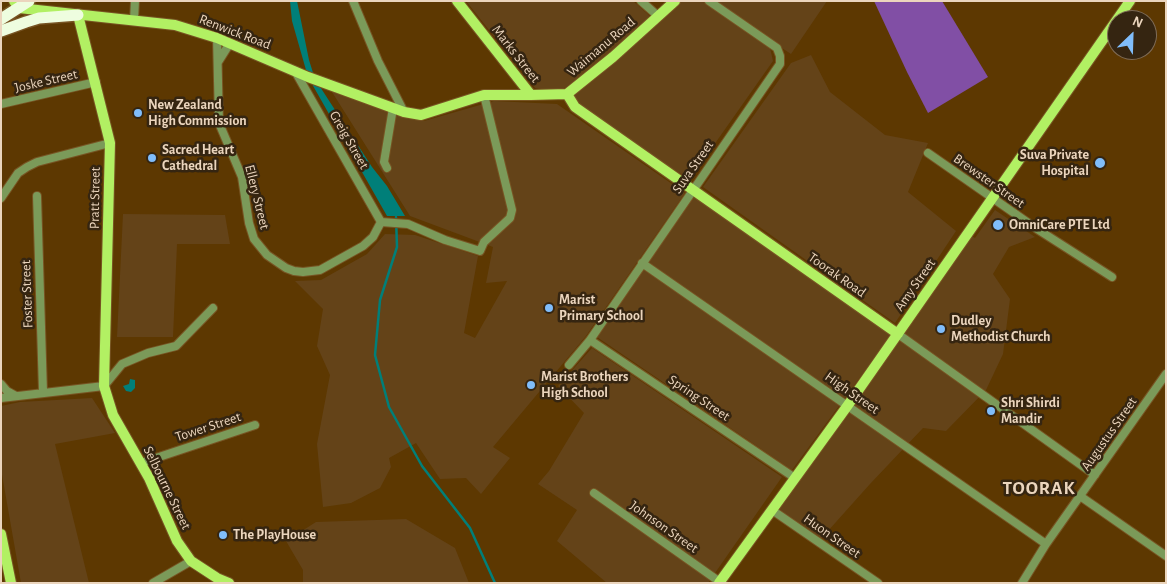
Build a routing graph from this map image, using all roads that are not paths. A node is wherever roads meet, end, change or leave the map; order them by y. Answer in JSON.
{"nodes":[{"id":1,"x":29,"y":1,"type":"edge"},
{"id":2,"x":135,"y":1,"type":"edge"},
{"id":3,"x":353,"y":1,"type":"edge"},
{"id":4,"x":457,"y":1,"type":"edge"},
{"id":5,"x":641,"y":1,"type":"edge"},
{"id":6,"x":675,"y":1,"type":"edge"},
{"id":7,"x":709,"y":1,"type":"edge"},
{"id":8,"x":1130,"y":1,"type":"edge"},
{"id":9,"x":16,"y":5,"type":"edge"},
{"id":10,"x":78,"y":15,"type":"junction"},
{"id":11,"x":658,"y":16,"type":"junction"},
{"id":12,"x":1,"y":19,"type":"edge"},
{"id":13,"x":134,"y":20,"type":"junction"},
{"id":14,"x":1,"y":32,"type":"edge"},
{"id":15,"x":217,"y":38,"type":"junction"},
{"id":16,"x":230,"y":43,"type":"junction"},
{"id":17,"x":218,"y":62,"type":"junction"},
{"id":18,"x":295,"y":71,"type":"junction"},
{"id":19,"x":96,"y":82,"type":"junction"},
{"id":20,"x":531,"y":94,"type":"junction"},
{"id":21,"x":567,"y":94,"type":"junction"},
{"id":22,"x":484,"y":95,"type":"junction"},
{"id":23,"x":1,"y":104,"type":"edge"},
{"id":24,"x":393,"y":108,"type":"junction"},
{"id":25,"x":404,"y":112,"type":"junction"},
{"id":26,"x":110,"y":143,"type":"junction"},
{"id":27,"x":928,"y":153,"type":"dead end"},
{"id":28,"x":387,"y":168,"type":"dead end"},
{"id":29,"x":692,"y":190,"type":"junction"},
{"id":30,"x":37,"y":196,"type":"dead end"},
{"id":31,"x":1,"y":198,"type":"edge"},
{"id":32,"x":992,"y":198,"type":"junction"},
{"id":33,"x":381,"y":222,"type":"junction"},
{"id":34,"x":642,"y":263,"type":"junction"},
{"id":35,"x":1112,"y":277,"type":"dead end"},
{"id":36,"x":213,"y":308,"type":"dead end"},
{"id":37,"x":898,"y":334,"type":"junction"},
{"id":38,"x":590,"y":340,"type":"junction"},
{"id":39,"x":569,"y":365,"type":"dead end"},
{"id":40,"x":1166,"y":374,"type":"edge"},
{"id":41,"x":1,"y":384,"type":"edge"},
{"id":42,"x":104,"y":386,"type":"junction"},
{"id":43,"x":43,"y":392,"type":"junction"},
{"id":44,"x":16,"y":396,"type":"junction"},
{"id":45,"x":1,"y":398,"type":"edge"},
{"id":46,"x":848,"y":405,"type":"junction"},
{"id":47,"x":255,"y":425,"type":"dead end"},
{"id":48,"x":141,"y":463,"type":"junction"},
{"id":49,"x":1095,"y":475,"type":"junction"},
{"id":50,"x":795,"y":478,"type":"junction"},
{"id":51,"x":594,"y":493,"type":"dead end"},
{"id":52,"x":1080,"y":496,"type":"junction"},
{"id":53,"x":772,"y":510,"type":"junction"},
{"id":54,"x":1,"y":534,"type":"edge"},
{"id":55,"x":1046,"y":544,"type":"junction"},
{"id":56,"x":1166,"y":556,"type":"edge"},
{"id":57,"x":190,"y":561,"type":"junction"},
{"id":58,"x":7,"y":579,"type":"edge"},
{"id":59,"x":216,"y":580,"type":"edge"},
{"id":60,"x":720,"y":582,"type":"edge"},
{"id":61,"x":153,"y":583,"type":"edge"},
{"id":62,"x":229,"y":583,"type":"edge"},
{"id":63,"x":878,"y":583,"type":"edge"},
{"id":64,"x":1022,"y":583,"type":"edge"}],
"edges":[{"from":1,"to":9,"type":"highway"},
{"from":2,"to":13,"type":"street"},
{"from":3,"to":25,"type":"street"},
{"from":4,"to":20,"type":"main road","name":"Marks Street"},
{"from":5,"to":11,"type":"street"},
{"from":6,"to":11,"type":"main road","name":"Waimanu Road"},
{"from":7,"to":29,"type":"street","name":"Suva Street"},
{"from":8,"to":32,"type":"main road","name":"Amy Street"},
{"from":9,"to":10,"type":"main road","name":"Renwick Road"},
{"from":9,"to":12,"type":"highway"},
{"from":10,"to":13,"type":"main road","name":"Renwick Road"},
{"from":10,"to":14,"type":"highway"},
{"from":10,"to":19,"type":"main road","name":"Pratt Street"},
{"from":11,"to":21,"type":"main road","name":"Waimanu Road"},
{"from":13,"to":15,"type":"main road","name":"Renwick Road"},
{"from":15,"to":16,"type":"main road","name":"Renwick Road"},
{"from":15,"to":17,"type":"street","name":"Ellery Street"},
{"from":16,"to":17,"type":"street"},
{"from":16,"to":18,"type":"main road","name":"Renwick Road"},
{"from":17,"to":33,"type":"street","name":"Ellery Street"},
{"from":18,"to":24,"type":"main road","name":"Renwick Road"},
{"from":18,"to":33,"type":"street","name":"Greig Street"},
{"from":19,"to":23,"type":"street","name":"Joske Street"},
{"from":19,"to":26,"type":"main road","name":"Pratt Street"},
{"from":20,"to":21,"type":"main road","name":"Marks Street"},
{"from":20,"to":22,"type":"main road"},
{"from":21,"to":29,"type":"main road","name":"Toorak Road"},
{"from":22,"to":25,"type":"main road"},
{"from":22,"to":33,"type":"street"},
{"from":24,"to":25,"type":"main road","name":"Renwick Road"},
{"from":24,"to":28,"type":"street"},
{"from":26,"to":31,"type":"street"},
{"from":26,"to":42,"type":"main road","name":"Pratt Street"},
{"from":27,"to":32,"type":"street","name":"Brewster Street"},
{"from":29,"to":34,"type":"street","name":"Suva Street"},
{"from":29,"to":37,"type":"main road","name":"Toorak Road"},
{"from":30,"to":43,"type":"street","name":"Foster Street"},
{"from":32,"to":35,"type":"street","name":"Brewster Street"},
{"from":32,"to":37,"type":"main road","name":"Amy Street"},
{"from":34,"to":38,"type":"street","name":"Suva Street"},
{"from":34,"to":46,"type":"street","name":"High Street"},
{"from":36,"to":42,"type":"street"},
{"from":37,"to":46,"type":"main road","name":"Amy Street"},
{"from":37,"to":49,"type":"street","name":"Toorak Road"},
{"from":38,"to":39,"type":"street","name":"Suva Street"},
{"from":38,"to":50,"type":"street","name":"Spring Street"},
{"from":40,"to":49,"type":"street","name":"Augustus Street"},
{"from":41,"to":44,"type":"street"},
{"from":42,"to":43,"type":"street"},
{"from":42,"to":48,"type":"main road","name":"Selbourne Street"},
{"from":43,"to":44,"type":"street"},
{"from":44,"to":45,"type":"street"},
{"from":46,"to":50,"type":"main road","name":"Amy Street"},
{"from":46,"to":55,"type":"street","name":"High Street"},
{"from":47,"to":48,"type":"street","name":"Tower Street"},
{"from":48,"to":57,"type":"main road","name":"Selbourne Street"},
{"from":49,"to":52,"type":"street","name":"Augustus Street"},
{"from":50,"to":53,"type":"main road","name":"Amy Street"},
{"from":51,"to":60,"type":"street","name":"Johnson Street"},
{"from":52,"to":55,"type":"street","name":"Augustus Street"},
{"from":52,"to":56,"type":"street"},
{"from":53,"to":60,"type":"main road","name":"Amy Street"},
{"from":53,"to":63,"type":"street","name":"Huon Street"},
{"from":54,"to":58,"type":"main road"},
{"from":55,"to":64,"type":"street","name":"Augustus Street"},
{"from":57,"to":59,"type":"main road","name":"Selbourne Street"},
{"from":57,"to":61,"type":"street"},
{"from":59,"to":62,"type":"main road","name":"Selbourne Street"}]}
